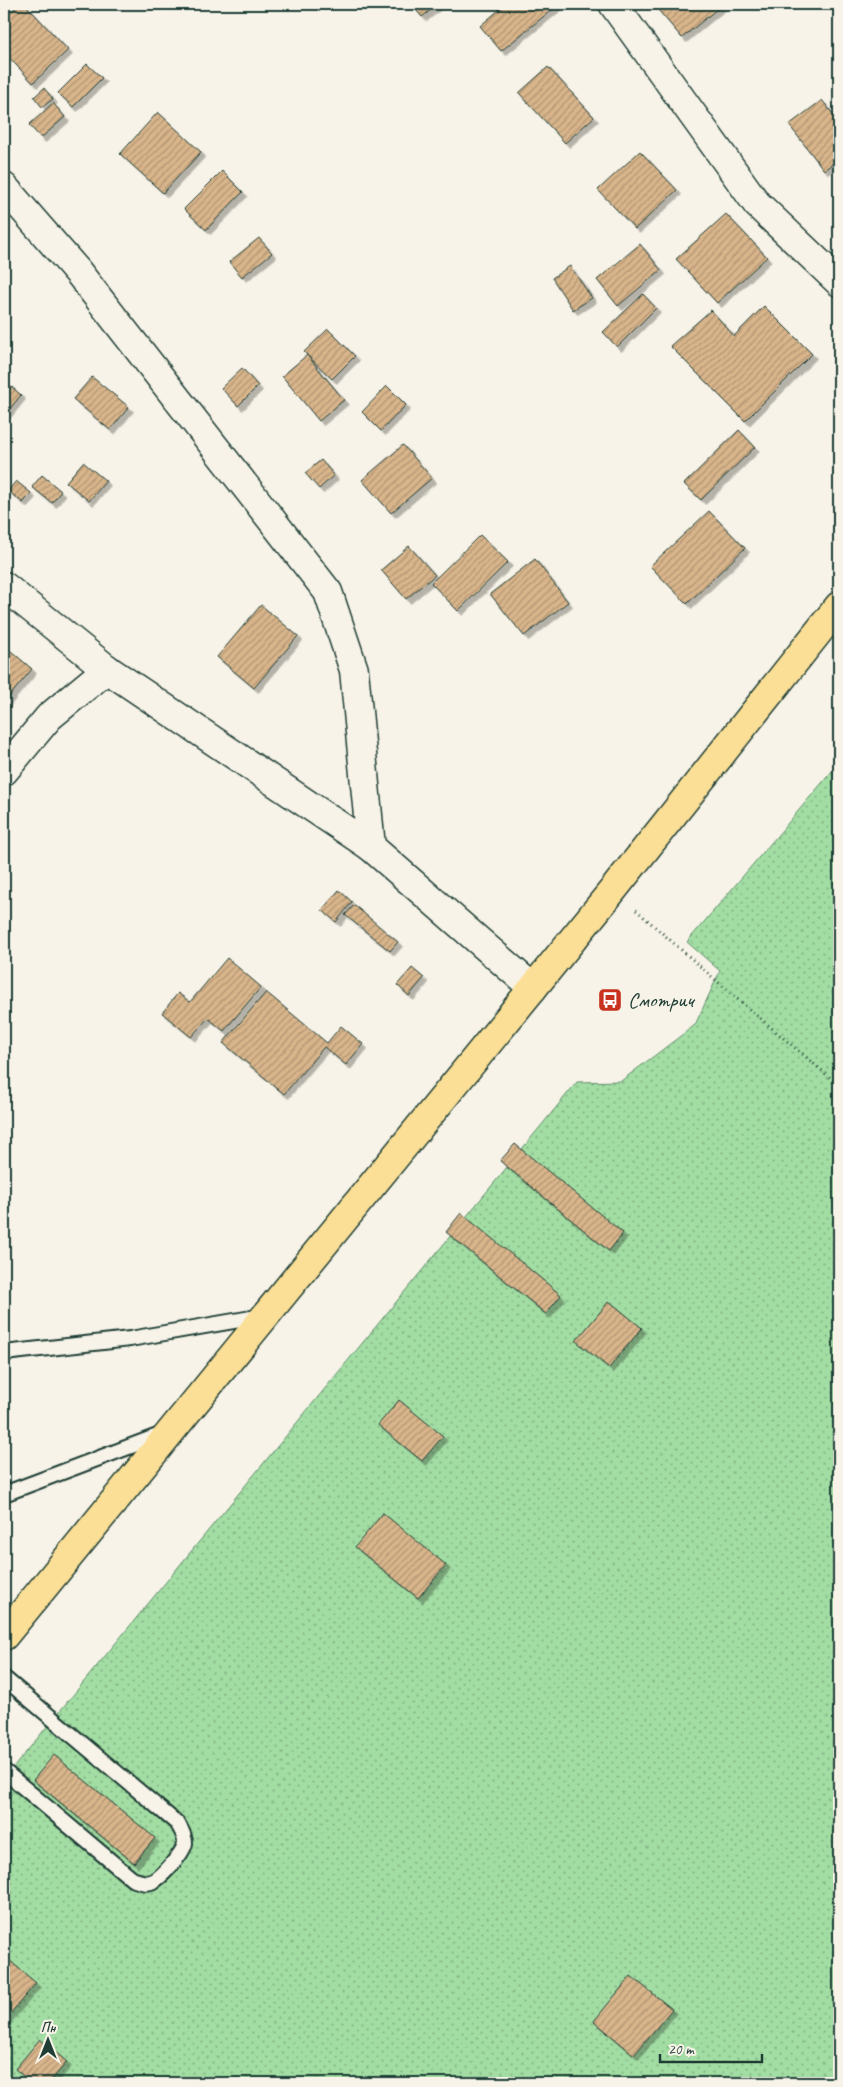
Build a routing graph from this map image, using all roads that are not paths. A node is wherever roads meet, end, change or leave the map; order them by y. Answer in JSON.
{"nodes":[{"id":1,"x":613,"y":4,"type":"edge"},
{"id":2,"x":4,"y":187,"type":"edge"},
{"id":3,"x":839,"y":282,"type":"edge"},
{"id":4,"x":4,"y":586,"type":"edge"},
{"id":5,"x":839,"y":606,"type":"edge"},
{"id":6,"x":107,"y":669,"type":"junction"},
{"id":7,"x":4,"y":770,"type":"edge"},
{"id":8,"x":371,"y":847,"type":"junction"},
{"id":9,"x":533,"y":988,"type":"junction"},
{"id":10,"x":265,"y":1316,"type":"junction"},
{"id":11,"x":4,"y":1353,"type":"edge"},
{"id":12,"x":170,"y":1431,"type":"junction"},
{"id":13,"x":4,"y":1494,"type":"edge"},
{"id":14,"x":4,"y":1636,"type":"edge"},
{"id":15,"x":4,"y":1678,"type":"edge"},
{"id":16,"x":4,"y":1771,"type":"edge"}],
"edges":[{"from":1,"to":3,"type":"street"},
{"from":2,"to":8,"type":"street"},
{"from":4,"to":6,"type":"street"},
{"from":5,"to":9,"type":"main road"},
{"from":6,"to":7,"type":"street"},
{"from":6,"to":8,"type":"street"},
{"from":8,"to":9,"type":"street"},
{"from":9,"to":10,"type":"main road"},
{"from":10,"to":11,"type":"lane"},
{"from":10,"to":12,"type":"main road"},
{"from":12,"to":13,"type":"lane"},
{"from":12,"to":14,"type":"main road"},
{"from":15,"to":16,"type":"lane"}]}
